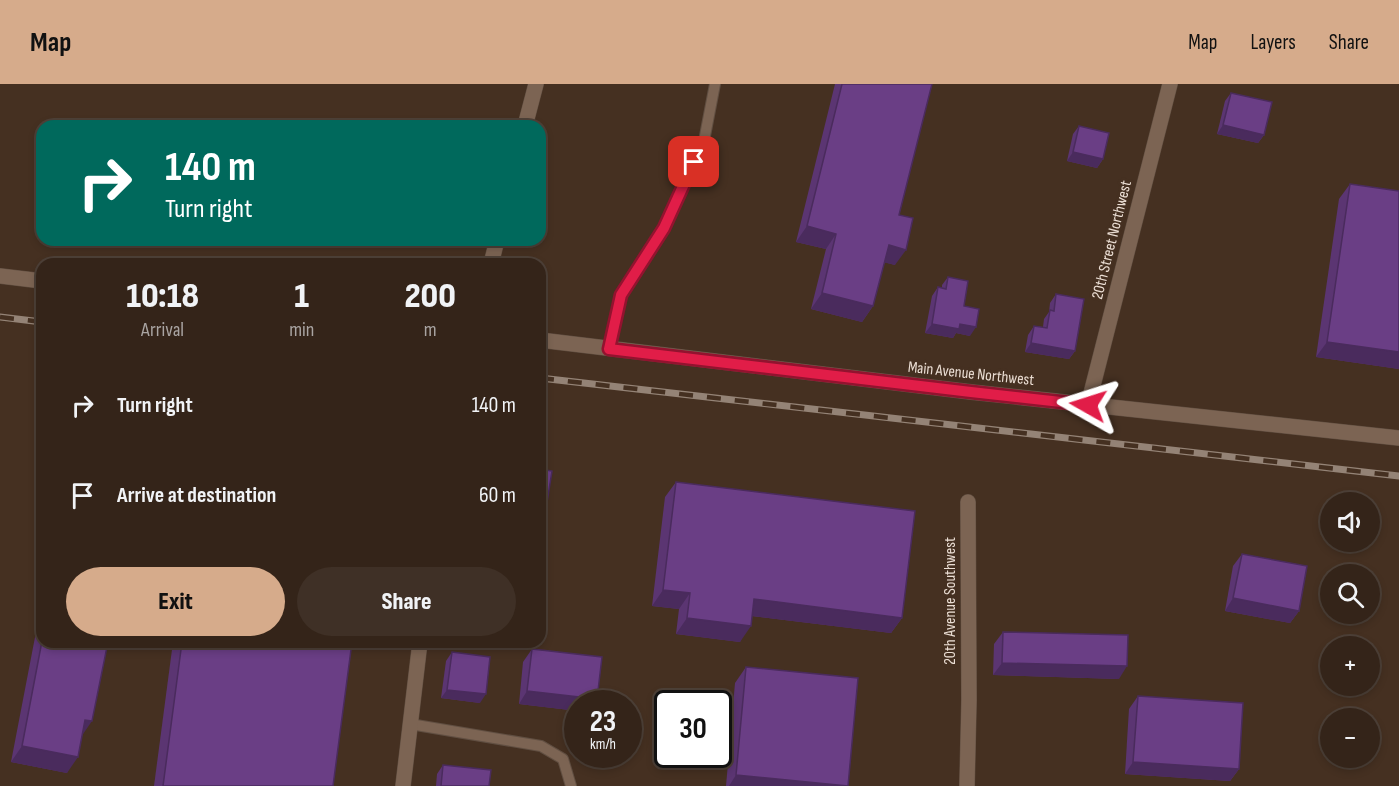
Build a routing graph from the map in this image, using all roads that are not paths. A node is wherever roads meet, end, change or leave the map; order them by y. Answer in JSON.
{"nodes":[{"id":1,"x":715,"y":84,"type":"edge"},
{"id":2,"x":1170,"y":84,"type":"edge"},
{"id":3,"x":535,"y":89,"type":"edge"},
{"id":4,"x":527,"y":120,"type":"edge"},
{"id":5,"x":0,"y":276,"type":"edge"},
{"id":6,"x":36,"y":280,"type":"edge"},
{"id":7,"x":546,"y":341,"type":"edge"},
{"id":8,"x":609,"y":349,"type":"junction"},
{"id":9,"x":1088,"y":405,"type":"junction"},
{"id":10,"x":1399,"y":438,"type":"edge"},
{"id":11,"x":968,"y":502,"type":"dead end"},
{"id":12,"x":419,"y":648,"type":"edge"},
{"id":13,"x":410,"y":724,"type":"junction"},
{"id":14,"x":403,"y":786,"type":"edge"},
{"id":15,"x":571,"y":786,"type":"edge"},
{"id":16,"x":967,"y":786,"type":"edge"}],
"edges":[{"from":1,"to":8,"type":"lane"},
{"from":2,"to":9,"type":"street","name":"20th Street Northwest"},
{"from":3,"to":4,"type":"street"},
{"from":5,"to":6,"type":"street"},
{"from":7,"to":8,"type":"street","name":"Main Avenue Northwest"},
{"from":8,"to":9,"type":"street","name":"Main Avenue Northwest"},
{"from":9,"to":10,"type":"street","name":"Main Avenue Northwest"},
{"from":11,"to":16,"type":"street","name":"20th Avenue Southwest"},
{"from":12,"to":13,"type":"street"},
{"from":13,"to":14,"type":"street"},
{"from":13,"to":15,"type":"lane"}]}
